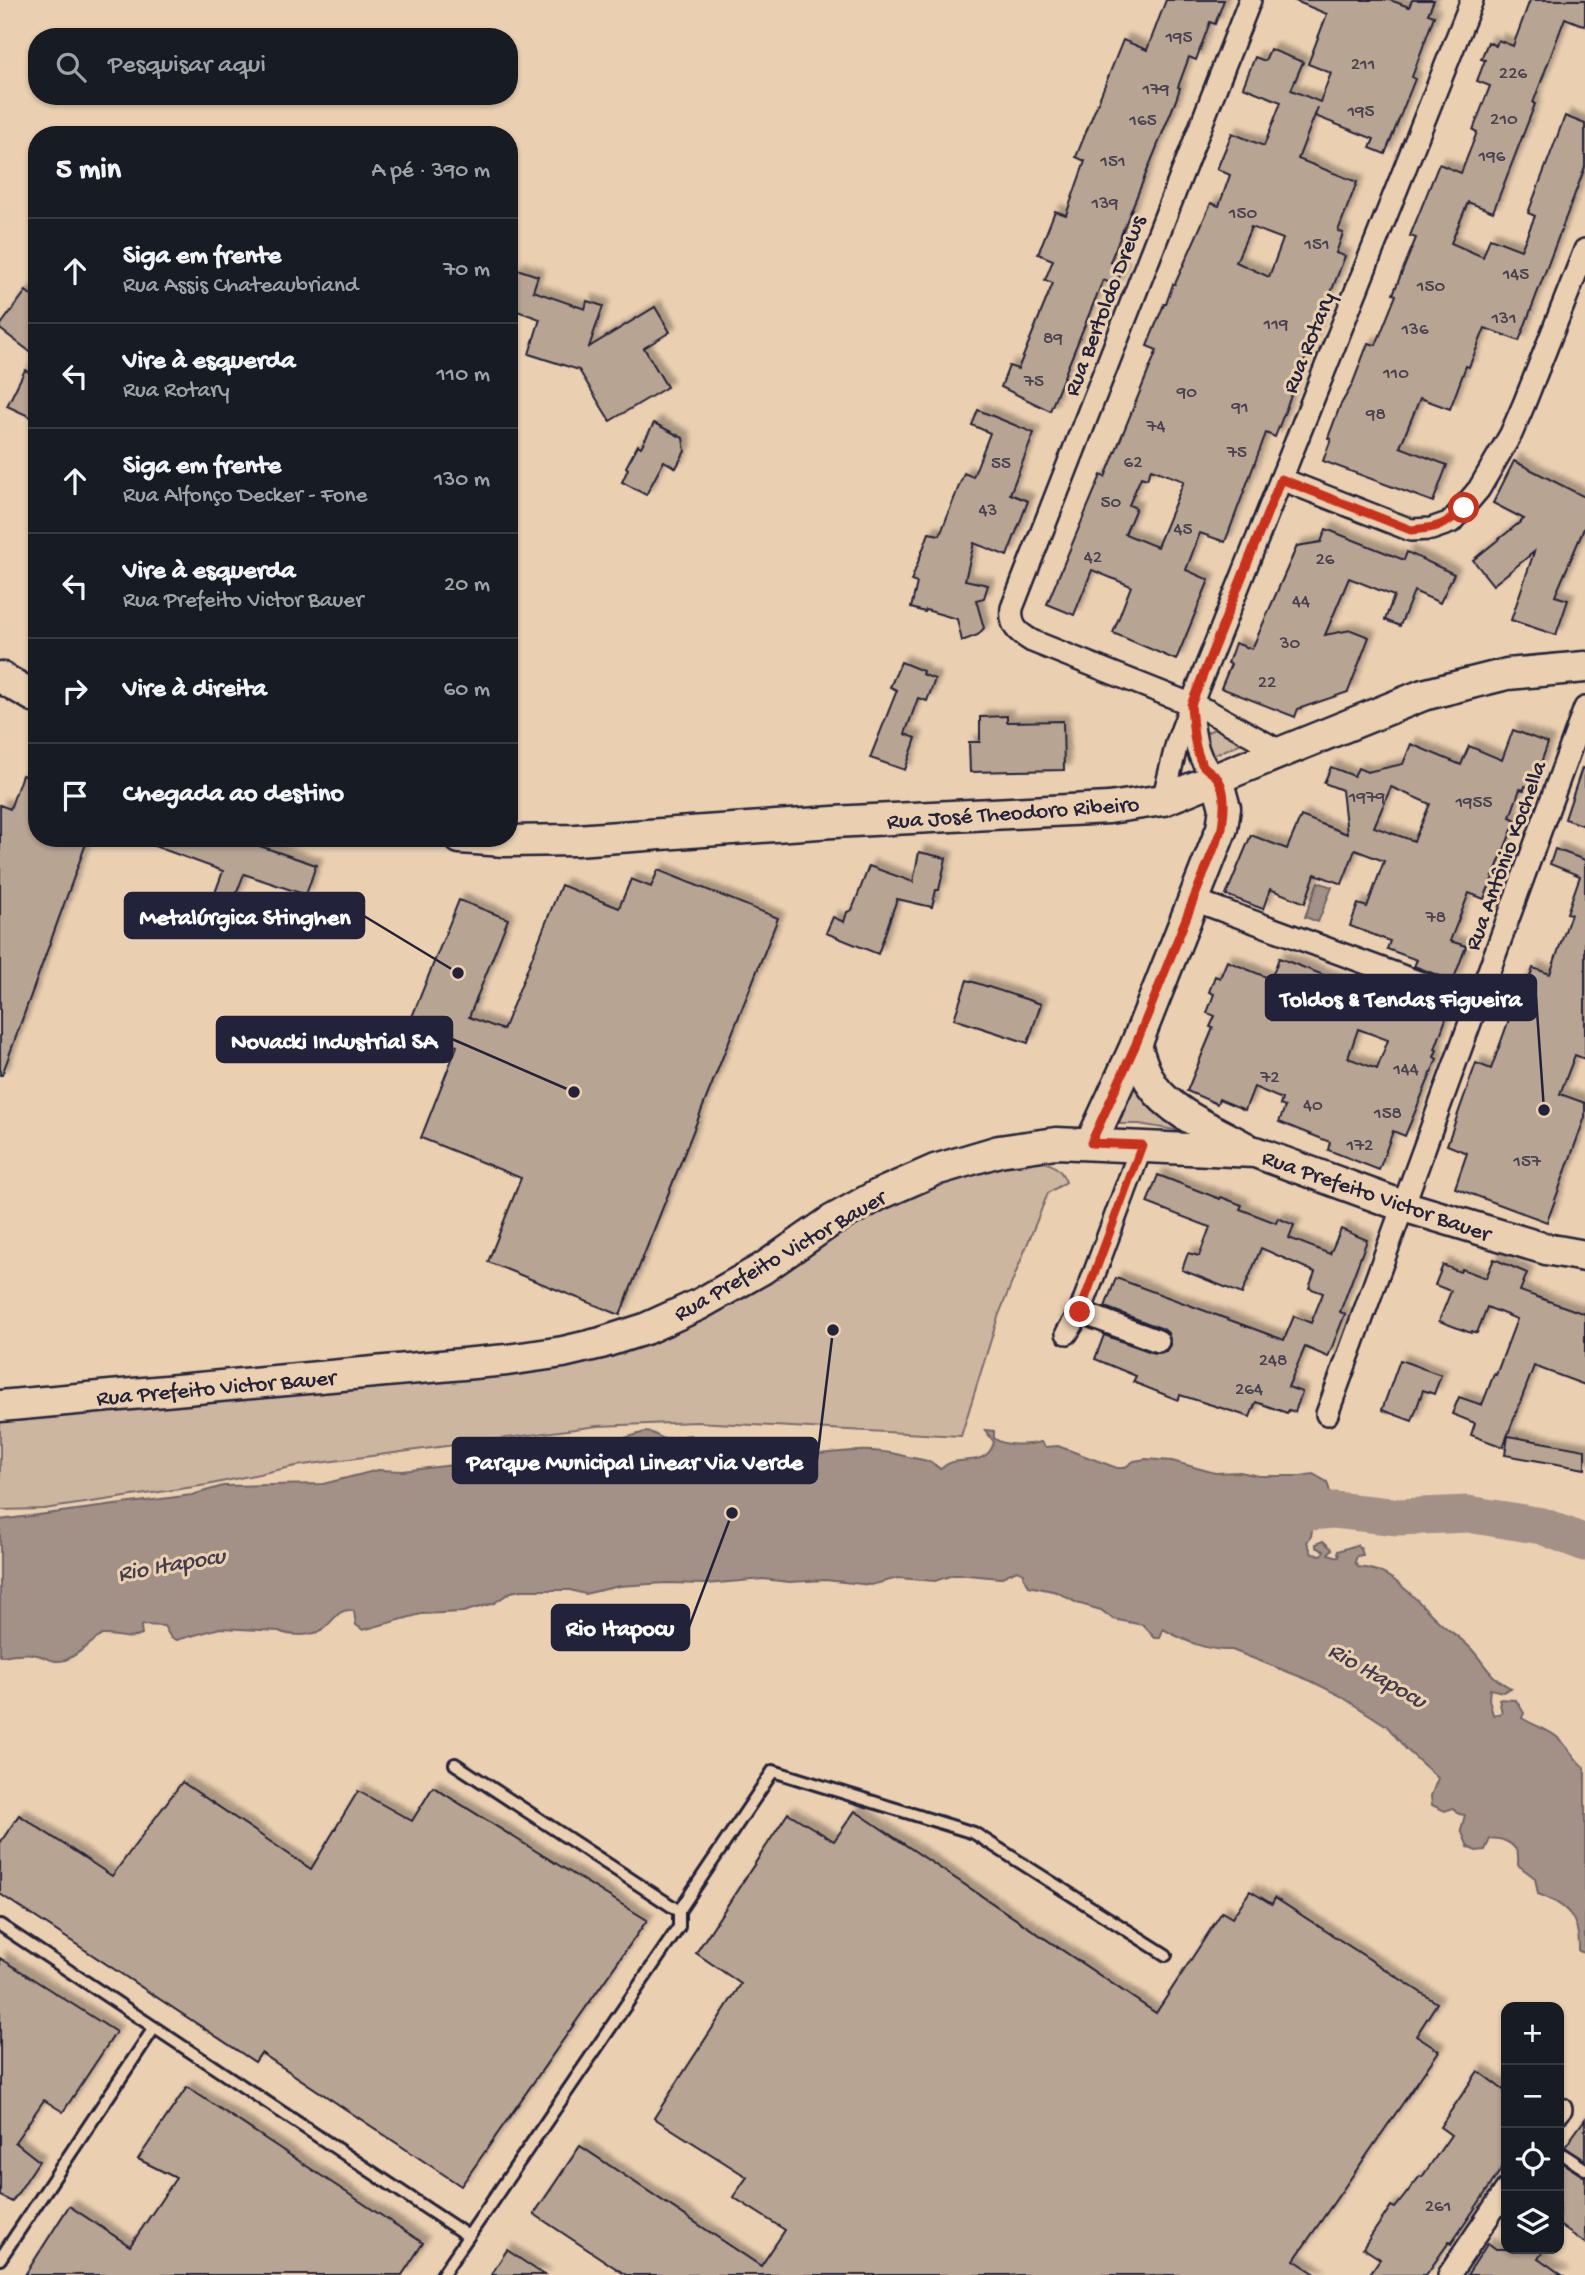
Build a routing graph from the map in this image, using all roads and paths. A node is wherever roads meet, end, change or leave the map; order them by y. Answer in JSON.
{"nodes":[{"id":1,"x":1250,"y":0,"type":"edge"},
{"id":2,"x":1472,"y":0,"type":"edge"},
{"id":3,"x":1585,"y":250,"type":"edge"},
{"id":4,"x":1281,"y":479,"type":"junction"},
{"id":5,"x":1585,"y":667,"type":"edge"},
{"id":6,"x":0,"y":677,"type":"edge"},
{"id":7,"x":28,"y":693,"type":"edge"},
{"id":8,"x":1191,"y":705,"type":"junction"},
{"id":9,"x":1585,"y":708,"type":"edge"},
{"id":10,"x":1283,"y":753,"type":"junction"},
{"id":11,"x":1217,"y":779,"type":"junction"},
{"id":12,"x":1163,"y":800,"type":"junction"},
{"id":13,"x":518,"y":841,"type":"edge"},
{"id":14,"x":1194,"y":900,"type":"junction"},
{"id":15,"x":1478,"y":1004,"type":"junction"},
{"id":16,"x":1136,"y":1045,"type":"junction"},
{"id":17,"x":1091,"y":1143,"type":"junction"},
{"id":18,"x":1142,"y":1145,"type":"junction"},
{"id":19,"x":1255,"y":1152,"type":"junction"},
{"id":20,"x":1403,"y":1206,"type":"junction"},
{"id":21,"x":1585,"y":1256,"type":"edge"},
{"id":22,"x":1080,"y":1312,"type":"junction"},
{"id":23,"x":1067,"y":1333,"type":"dead end"},
{"id":24,"x":1158,"y":1341,"type":"dead end"},
{"id":25,"x":0,"y":1406,"type":"edge"},
{"id":26,"x":1327,"y":1414,"type":"dead end"},
{"id":27,"x":455,"y":1764,"type":"dead end"},
{"id":28,"x":679,"y":1911,"type":"junction"},
{"id":29,"x":0,"y":1926,"type":"edge"},
{"id":30,"x":1166,"y":1955,"type":"dead end"},
{"id":31,"x":154,"y":2028,"type":"junction"},
{"id":32,"x":1564,"y":2155,"type":"edge"},
{"id":33,"x":1585,"y":2169,"type":"edge"},
{"id":34,"x":1505,"y":2191,"type":"edge"},
{"id":35,"x":468,"y":2236,"type":"junction"},
{"id":36,"x":0,"y":2259,"type":"edge"},
{"id":37,"x":442,"y":2275,"type":"edge"},
{"id":38,"x":1449,"y":2275,"type":"edge"}],
"edges":[{"from":1,"to":8,"type":"street","name":"Rua Bertoldo Drews"},
{"from":2,"to":4,"type":"street","name":"Rua Rotary"},
{"from":3,"to":4,"type":"street"},
{"from":4,"to":8,"type":"street","name":"Rua Rotary"},
{"from":5,"to":10,"type":"main road","name":"Rua José Theodoro Ribeiro"},
{"from":6,"to":7,"type":"main road"},
{"from":8,"to":10,"type":"street"},
{"from":8,"to":11,"type":"street","name":"Rua Rotary"},
{"from":8,"to":12,"type":"street","name":"Rua Rotary"},
{"from":9,"to":15,"type":"street","name":"Rua Antônio Kochella"},
{"from":10,"to":11,"type":"main road","name":"Rua José Theodoro Ribeiro"},
{"from":11,"to":12,"type":"main road","name":"Rua José Theodoro Ribeiro"},
{"from":11,"to":14,"type":"main road"},
{"from":12,"to":13,"type":"main road","name":"Rua José Theodoro Ribeiro"},
{"from":14,"to":15,"type":"street"},
{"from":14,"to":16,"type":"main road"},
{"from":15,"to":20,"type":"street","name":"Rua Antônio Kochella"},
{"from":16,"to":17,"type":"main road"},
{"from":16,"to":19,"type":"main road"},
{"from":17,"to":18,"type":"main road","name":"Rua Prefeito Victor Bauer"},
{"from":17,"to":25,"type":"main road","name":"Rua Prefeito Victor Bauer"},
{"from":18,"to":19,"type":"main road","name":"Rua Prefeito Victor Bauer"},
{"from":18,"to":22,"type":"street"},
{"from":19,"to":20,"type":"main road","name":"Rua Prefeito Victor Bauer"},
{"from":20,"to":21,"type":"main road","name":"Rua Prefeito Victor Bauer"},
{"from":20,"to":26,"type":"street","name":"Rua Antônio Kochella"},
{"from":22,"to":23,"type":"street"},
{"from":22,"to":24,"type":"street"},
{"from":27,"to":28,"type":"lane"},
{"from":28,"to":30,"type":"lane"},
{"from":28,"to":35,"type":"lane"},
{"from":29,"to":31,"type":"lane"},
{"from":31,"to":35,"type":"lane"},
{"from":31,"to":36,"type":"lane"},
{"from":32,"to":33,"type":"lane"},
{"from":34,"to":38,"type":"street"},
{"from":35,"to":37,"type":"lane"}]}
